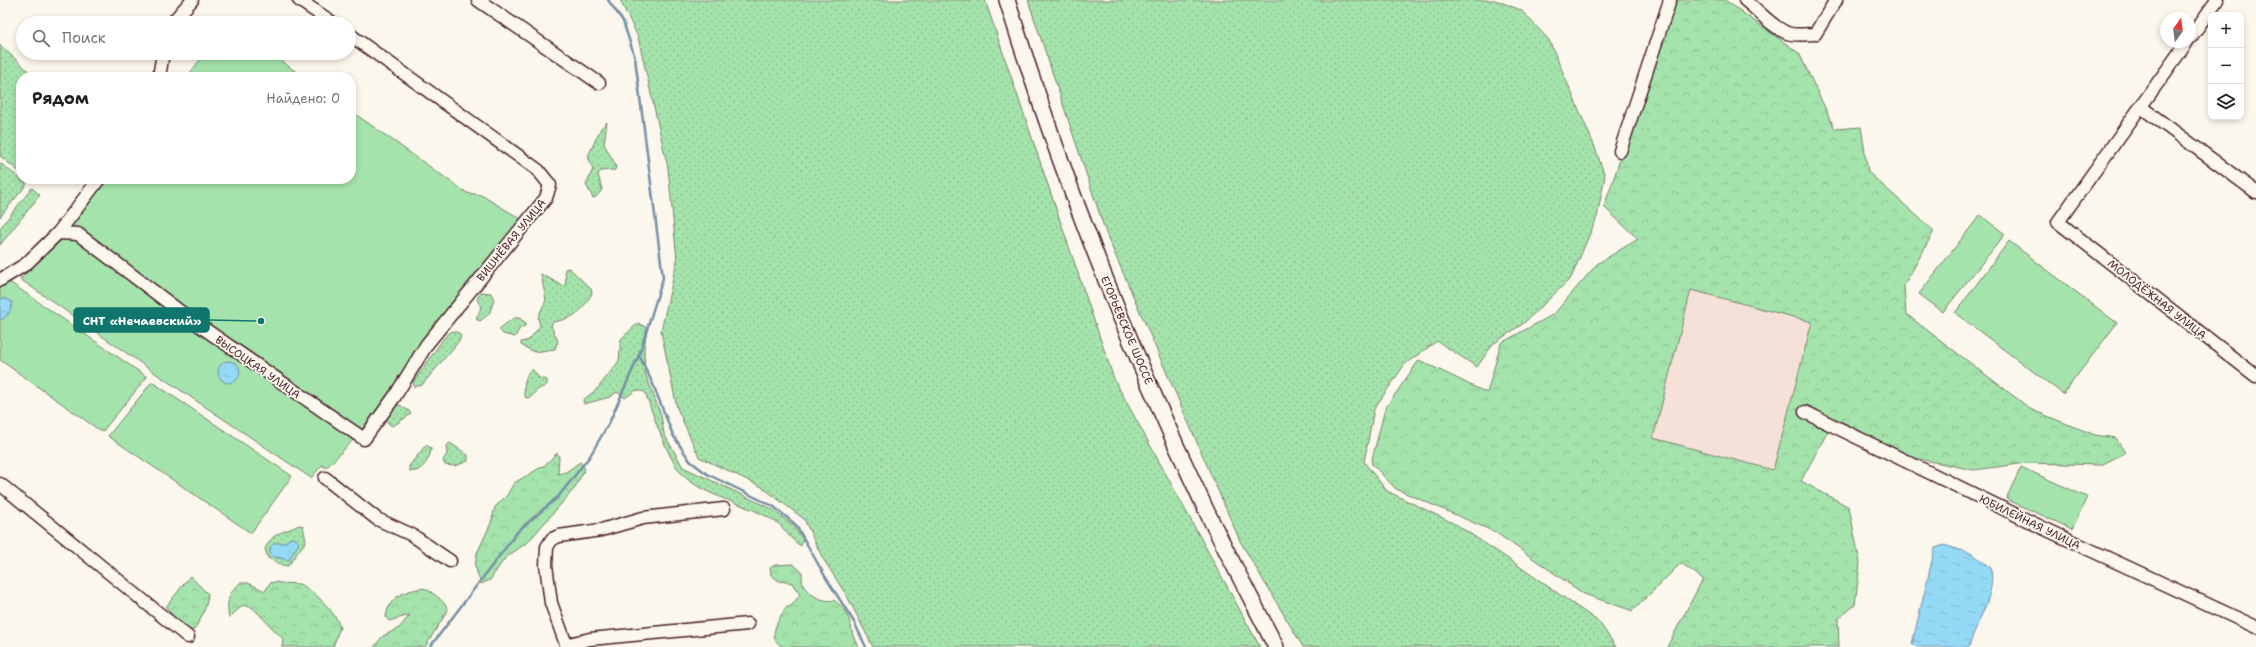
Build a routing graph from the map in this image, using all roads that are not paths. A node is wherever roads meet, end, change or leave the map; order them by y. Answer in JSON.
{"nodes":[{"id":1,"x":192,"y":0,"type":"edge"},
{"id":2,"x":299,"y":0,"type":"edge"},
{"id":3,"x":478,"y":0,"type":"edge"},
{"id":4,"x":1007,"y":0,"type":"edge"},
{"id":5,"x":1670,"y":0,"type":"edge"},
{"id":6,"x":1745,"y":0,"type":"edge"},
{"id":7,"x":1836,"y":0,"type":"edge"},
{"id":8,"x":2217,"y":0,"type":"edge"},
{"id":9,"x":178,"y":16,"type":"edge"},
{"id":10,"x":323,"y":16,"type":"edge"},
{"id":11,"x":2196,"y":30,"type":"edge"},
{"id":12,"x":356,"y":39,"type":"edge"},
{"id":13,"x":2183,"y":48,"type":"edge"},
{"id":14,"x":162,"y":60,"type":"edge"},
{"id":15,"x":160,"y":72,"type":"edge"},
{"id":16,"x":599,"y":83,"type":"dead end"},
{"id":17,"x":2141,"y":107,"type":"junction"},
{"id":18,"x":1620,"y":151,"type":"dead end"},
{"id":19,"x":96,"y":184,"type":"edge"},
{"id":20,"x":2256,"y":192,"type":"edge"},
{"id":21,"x":58,"y":233,"type":"junction"},
{"id":22,"x":0,"y":280,"type":"edge"},
{"id":23,"x":2256,"y":376,"type":"edge"},
{"id":24,"x":1805,"y":412,"type":"dead end"},
{"id":25,"x":364,"y":439,"type":"joint"},
{"id":26,"x":325,"y":478,"type":"dead end"},
{"id":27,"x":0,"y":484,"type":"edge"},
{"id":28,"x":724,"y":509,"type":"dead end"},
{"id":29,"x":450,"y":562,"type":"dead end"},
{"id":30,"x":748,"y":624,"type":"dead end"},
{"id":31,"x":2256,"y":627,"type":"edge"},
{"id":32,"x":188,"y":637,"type":"dead end"},
{"id":33,"x":568,"y":647,"type":"edge"},
{"id":34,"x":1276,"y":647,"type":"edge"}],
"edges":[{"from":1,"to":9,"type":"street"},
{"from":2,"to":10,"type":"street"},
{"from":3,"to":16,"type":"street"},
{"from":4,"to":34,"type":"main road","name":"ЕГОРЬЕВСКОЕ ШОССЕ"},
{"from":5,"to":18,"type":"street"},
{"from":6,"to":7,"type":"street"},
{"from":8,"to":11,"type":"street"},
{"from":12,"to":25,"type":"street","name":"ВИШНЁВАЯ УЛИЦА"},
{"from":13,"to":17,"type":"street"},
{"from":14,"to":15,"type":"street"},
{"from":17,"to":20,"type":"street"},
{"from":17,"to":23,"type":"street","name":"МОЛОДЁЖНАЯ УЛИЦА"},
{"from":19,"to":21,"type":"street"},
{"from":21,"to":22,"type":"street"},
{"from":21,"to":25,"type":"street","name":"ВЫСОЦКАЯ УЛИЦА"},
{"from":24,"to":31,"type":"street","name":"ЮБИЛЕЙНАЯ УЛИЦА"},
{"from":26,"to":29,"type":"street"},
{"from":27,"to":32,"type":"street"},
{"from":28,"to":33,"type":"street"},
{"from":30,"to":33,"type":"street"}]}
